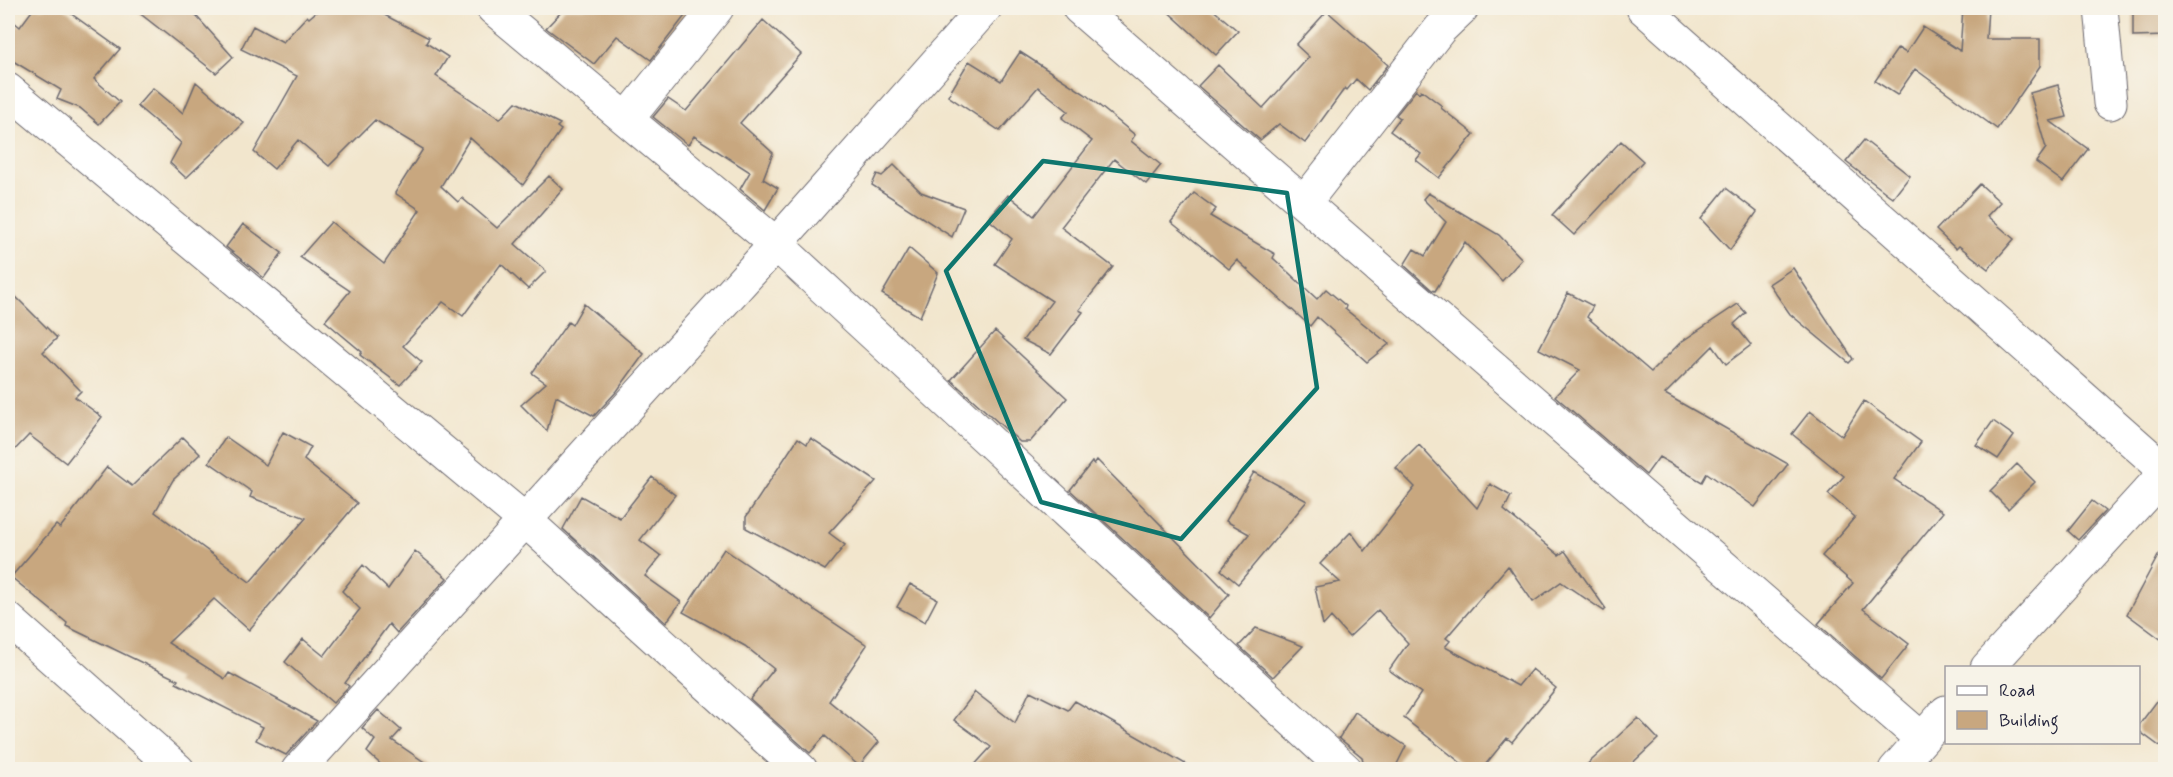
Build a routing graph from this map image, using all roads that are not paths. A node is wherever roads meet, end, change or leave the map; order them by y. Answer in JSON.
{"nodes":[{"id":1,"x":493,"y":8,"type":"edge"},
{"id":2,"x":717,"y":8,"type":"edge"},
{"id":3,"x":985,"y":8,"type":"edge"},
{"id":4,"x":1079,"y":8,"type":"edge"},
{"id":5,"x":1462,"y":8,"type":"edge"},
{"id":6,"x":1643,"y":8,"type":"edge"},
{"id":7,"x":2101,"y":8,"type":"edge"},
{"id":8,"x":8,"y":90,"type":"edge"},
{"id":9,"x":2110,"y":103,"type":"dead end"},
{"id":10,"x":627,"y":119,"type":"junction"},
{"id":11,"x":1304,"y":202,"type":"junction"},
{"id":12,"x":776,"y":244,"type":"junction"},
{"id":13,"x":2166,"y":471,"type":"edge"},
{"id":14,"x":526,"y":520,"type":"junction"},
{"id":15,"x":8,"y":619,"type":"edge"},
{"id":16,"x":1989,"y":666,"type":"edge"},
{"id":17,"x":1945,"y":714,"type":"edge"},
{"id":18,"x":1922,"y":739,"type":"junction"},
{"id":19,"x":178,"y":770,"type":"edge"},
{"id":20,"x":298,"y":770,"type":"edge"},
{"id":21,"x":801,"y":770,"type":"edge"},
{"id":22,"x":1346,"y":770,"type":"edge"},
{"id":23,"x":1895,"y":770,"type":"edge"}],
"edges":[{"from":1,"to":10,"type":"street"},
{"from":2,"to":10,"type":"street"},
{"from":3,"to":12,"type":"street"},
{"from":4,"to":11,"type":"street"},
{"from":5,"to":11,"type":"street"},
{"from":6,"to":13,"type":"street"},
{"from":7,"to":9,"type":"street"},
{"from":8,"to":14,"type":"street"},
{"from":10,"to":12,"type":"street"},
{"from":11,"to":18,"type":"street"},
{"from":12,"to":14,"type":"street"},
{"from":12,"to":22,"type":"street"},
{"from":13,"to":16,"type":"street"},
{"from":14,"to":20,"type":"street"},
{"from":14,"to":21,"type":"street"},
{"from":15,"to":19,"type":"street"},
{"from":17,"to":18,"type":"street"},
{"from":18,"to":23,"type":"street"}]}
